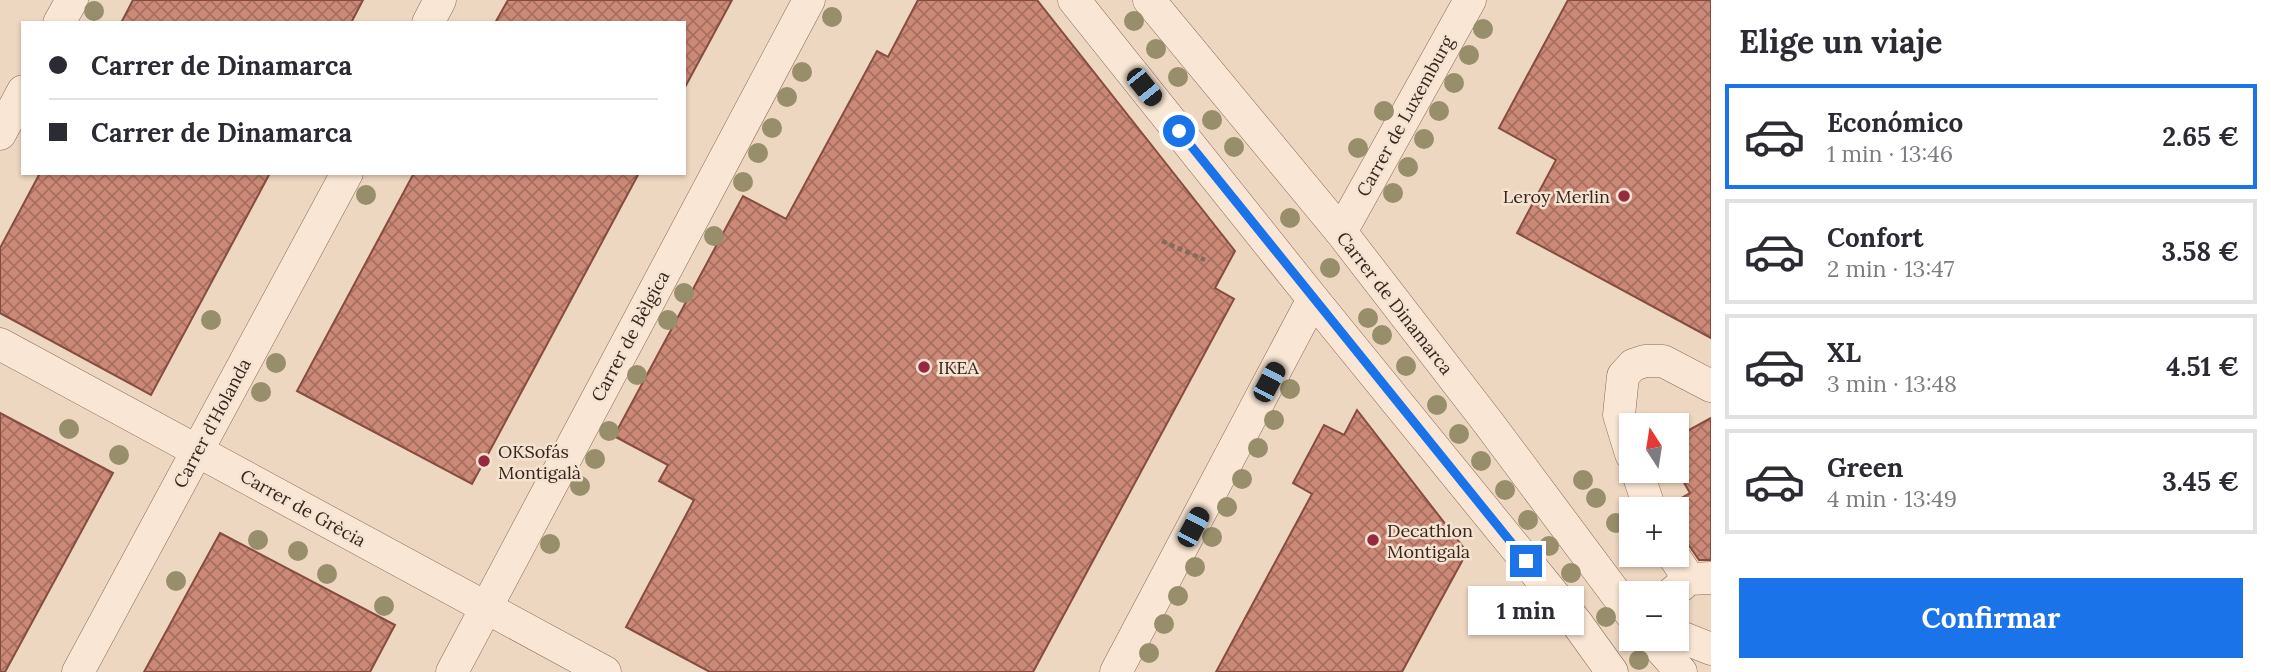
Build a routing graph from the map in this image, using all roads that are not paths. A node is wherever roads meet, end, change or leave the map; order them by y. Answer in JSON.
{"nodes":[{"id":1,"x":72,"y":0,"type":"edge"},
{"id":2,"x":440,"y":0,"type":"edge"},
{"id":3,"x":809,"y":0,"type":"edge"},
{"id":4,"x":1074,"y":0,"type":"edge"},
{"id":5,"x":1149,"y":0,"type":"edge"},
{"id":6,"x":1470,"y":0,"type":"edge"},
{"id":7,"x":61,"y":21,"type":"edge"},
{"id":8,"x":429,"y":21,"type":"edge"},
{"id":9,"x":21,"y":95,"type":"edge"},
{"id":10,"x":0,"y":134,"type":"edge"},
{"id":11,"x":346,"y":175,"type":"edge"},
{"id":12,"x":1341,"y":232,"type":"junction"},
{"id":13,"x":1313,"y":299,"type":"junction"},
{"id":14,"x":0,"y":344,"type":"edge"},
{"id":15,"x":1711,"y":386,"type":"edge"},
{"id":16,"x":1619,"y":413,"type":"edge"},
{"id":17,"x":198,"y":451,"type":"junction"},
{"id":18,"x":1619,"y":598,"type":"edge"},
{"id":19,"x":486,"y":607,"type":"junction"},
{"id":20,"x":1689,"y":640,"type":"edge"},
{"id":21,"x":1711,"y":649,"type":"edge"},
{"id":22,"x":1663,"y":651,"type":"edge"},
{"id":23,"x":78,"y":672,"type":"edge"},
{"id":24,"x":452,"y":672,"type":"edge"},
{"id":25,"x":604,"y":672,"type":"edge"},
{"id":26,"x":1116,"y":672,"type":"edge"},
{"id":27,"x":1612,"y":672,"type":"edge"},
{"id":28,"x":1681,"y":672,"type":"edge"}],
"edges":[{"from":1,"to":7,"type":"street"},
{"from":2,"to":8,"type":"street"},
{"from":3,"to":19,"type":"street","name":"Carrer de Bèlgica"},
{"from":4,"to":13,"type":"street"},
{"from":5,"to":12,"type":"street","name":"Carrer de Dinamarca"},
{"from":6,"to":12,"type":"street","name":"Carrer de Luxemburg"},
{"from":9,"to":10,"type":"street"},
{"from":11,"to":17,"type":"street","name":"Carrer d'Holanda"},
{"from":12,"to":18,"type":"street","name":"Carrer de Dinamarca"},
{"from":13,"to":26,"type":"street"},
{"from":13,"to":27,"type":"street"},
{"from":14,"to":17,"type":"street","name":"Carrer de Grècia"},
{"from":15,"to":16,"type":"street"},
{"from":17,"to":19,"type":"street","name":"Carrer de Grècia"},
{"from":17,"to":23,"type":"street","name":"Carrer d'Holanda"},
{"from":19,"to":24,"type":"street","name":"Carrer de Bèlgica"},
{"from":19,"to":25,"type":"street","name":"Carrer de Grècia"},
{"from":20,"to":21,"type":"street"},
{"from":22,"to":28,"type":"street"}]}
